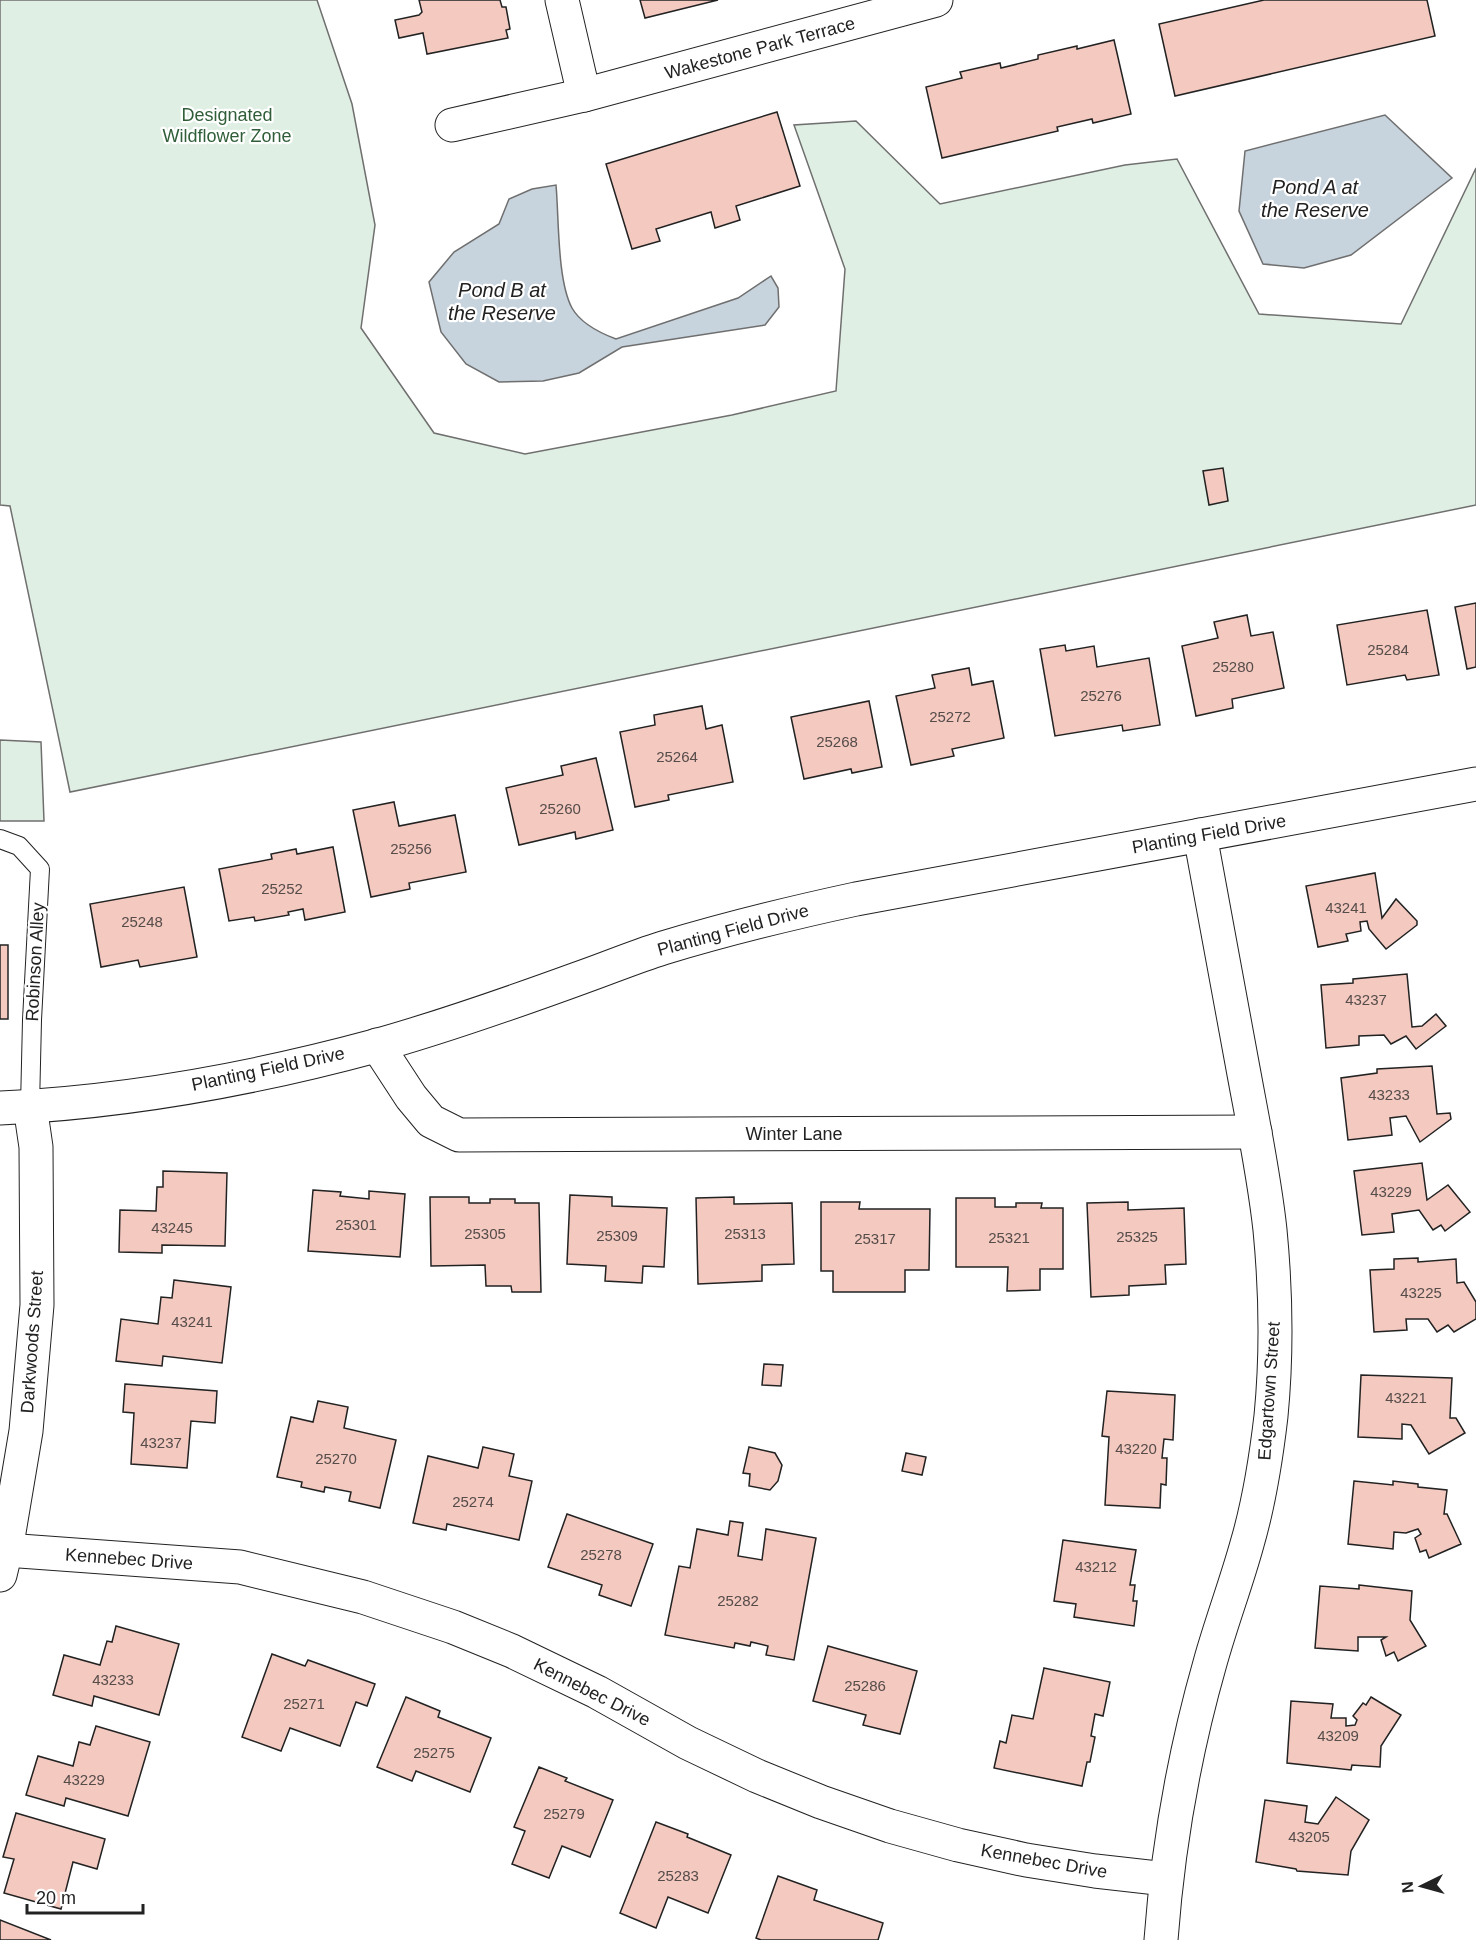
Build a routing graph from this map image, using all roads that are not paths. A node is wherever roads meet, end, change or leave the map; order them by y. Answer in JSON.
{"nodes":[{"id":1,"x":562,"y":0,"type":"edge"},
{"id":2,"x":936,"y":0,"type":"edge"},
{"id":3,"x":584,"y":95,"type":"junction"},
{"id":4,"x":452,"y":125,"type":"dead end"},
{"id":5,"x":1476,"y":784,"type":"edge"},
{"id":6,"x":1200,"y":835,"type":"junction"},
{"id":7,"x":0,"y":839,"type":"edge"},
{"id":8,"x":376,"y":1046,"type":"junction"},
{"id":9,"x":15,"y":1107,"type":"edge"},
{"id":10,"x":1254,"y":1132,"type":"junction"},
{"id":11,"x":3,"y":1563,"type":"edge"},
{"id":12,"x":1166,"y":1879,"type":"junction"},
{"id":13,"x":1161,"y":1940,"type":"edge"}],
"edges":[{"from":1,"to":3,"type":"street"},
{"from":2,"to":3,"type":"street","name":"Wakestone Park Terrace"},
{"from":3,"to":4,"type":"street","name":"Wakestone Park Terrace"},
{"from":5,"to":6,"type":"street","name":"Planting Field Drive"},
{"from":6,"to":8,"type":"street","name":"Planting Field Drive"},
{"from":6,"to":10,"type":"street","name":"Edgartown Street"},
{"from":7,"to":9,"type":"lane","name":"Robinson Alley"},
{"from":8,"to":9,"type":"street","name":"Planting Field Drive"},
{"from":8,"to":10,"type":"street","name":"Winter Lane"},
{"from":9,"to":11,"type":"street","name":"Darkwoods Street"},
{"from":10,"to":12,"type":"street","name":"Edgartown Street"},
{"from":11,"to":12,"type":"street","name":"Kennebec Drive"},
{"from":12,"to":13,"type":"street","name":"Edgartown Street"}]}
